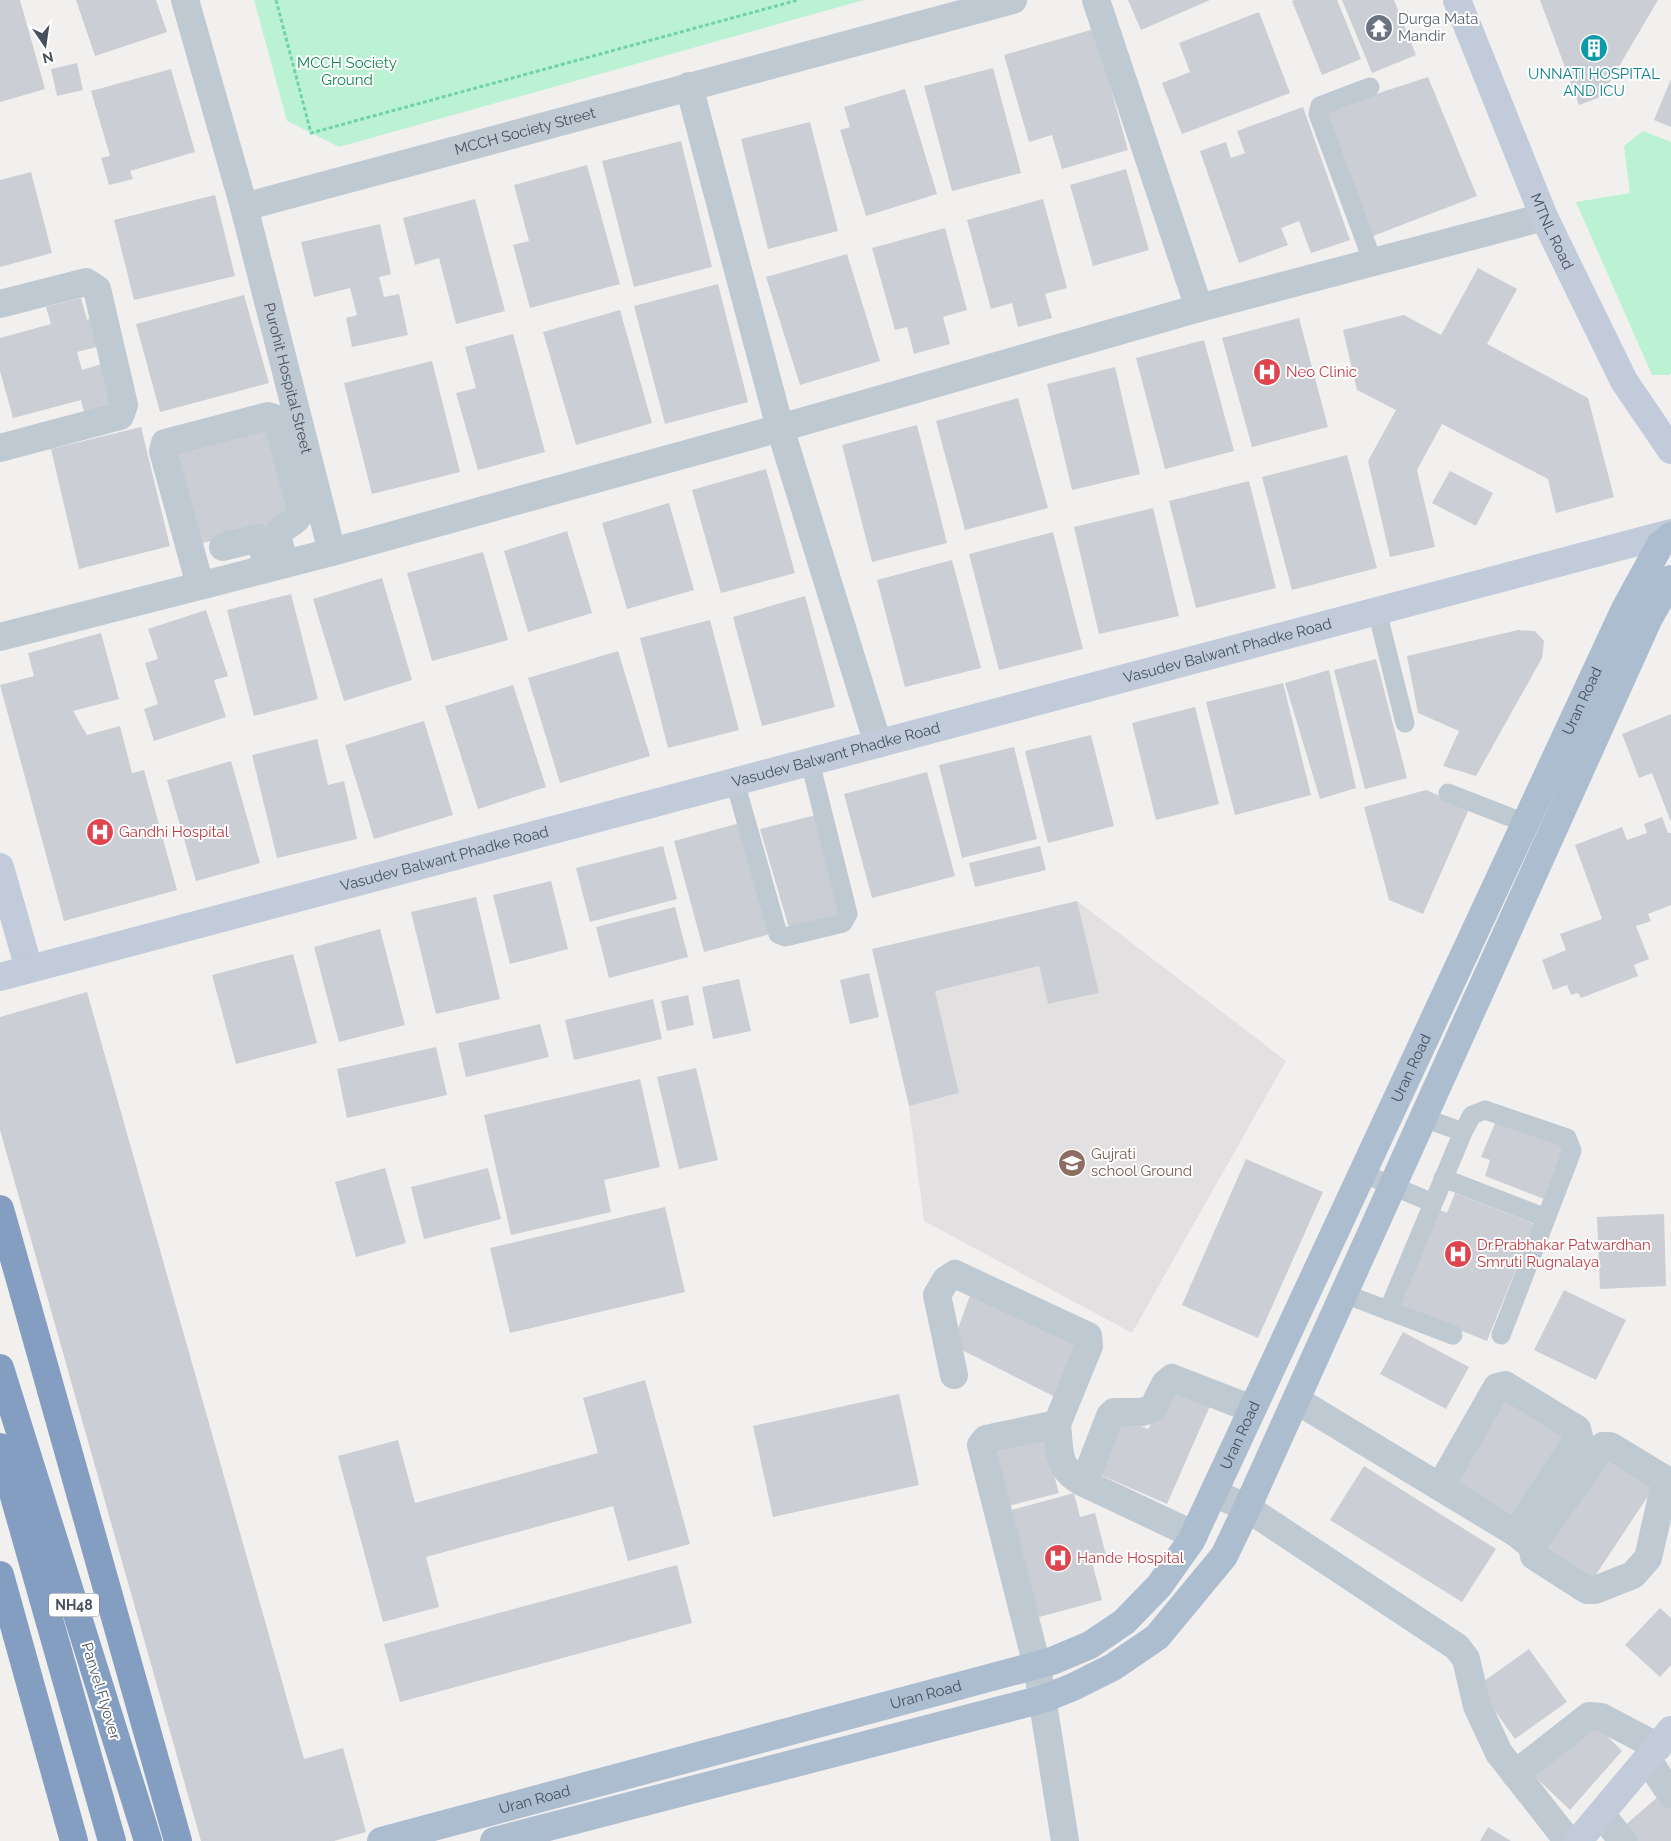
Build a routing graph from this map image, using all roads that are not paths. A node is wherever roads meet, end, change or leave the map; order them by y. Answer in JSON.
{"nodes":[{"id":1,"x":184,"y":0,"type":"edge"},
{"id":2,"x":1013,"y":0,"type":"edge"},
{"id":3,"x":1096,"y":0,"type":"edge"},
{"id":4,"x":1457,"y":0,"type":"edge"},
{"id":5,"x":689,"y":86,"type":"junction"},
{"id":6,"x":1370,"y":87,"type":"dead end"},
{"id":7,"x":244,"y":206,"type":"junction"},
{"id":8,"x":1544,"y":217,"type":"junction"},
{"id":9,"x":1373,"y":262,"type":"junction"},
{"id":10,"x":0,"y":304,"type":"edge"},
{"id":11,"x":1199,"y":308,"type":"junction"},
{"id":12,"x":289,"y":424,"type":"junction"},
{"id":13,"x":780,"y":428,"type":"junction"},
{"id":14,"x":0,"y":448,"type":"edge"},
{"id":15,"x":1671,"y":450,"type":"edge"},
{"id":16,"x":1671,"y":535,"type":"edge"},
{"id":17,"x":222,"y":547,"type":"dead end"},
{"id":18,"x":332,"y":552,"type":"junction"},
{"id":19,"x":276,"y":566,"type":"junction"},
{"id":20,"x":1671,"y":579,"type":"edge"},
{"id":21,"x":200,"y":585,"type":"junction"},
{"id":22,"x":1377,"y":611,"type":"junction"},
{"id":23,"x":0,"y":636,"type":"edge"},
{"id":24,"x":1405,"y":722,"type":"dead end"},
{"id":25,"x":878,"y":744,"type":"junction"},
{"id":26,"x":810,"y":762,"type":"junction"},
{"id":27,"x":735,"y":782,"type":"junction"},
{"id":28,"x":1448,"y":793,"type":"dead end"},
{"id":29,"x":1525,"y":823,"type":"junction"},
{"id":30,"x":0,"y":867,"type":"edge"},
{"id":31,"x":29,"y":969,"type":"junction"},
{"id":32,"x":0,"y":977,"type":"edge"},
{"id":33,"x":1424,"y":1118,"type":"junction"},
{"id":34,"x":1462,"y":1132,"type":"junction"},
{"id":35,"x":1362,"y":1173,"type":"junction"},
{"id":36,"x":1443,"y":1178,"type":"junction"},
{"id":37,"x":1393,"y":1186,"type":"junction"},
{"id":38,"x":1433,"y":1203,"type":"junction"},
{"id":39,"x":0,"y":1209,"type":"edge"},
{"id":40,"x":1546,"y":1218,"type":"junction"},
{"id":41,"x":1345,"y":1294,"type":"junction"},
{"id":42,"x":1388,"y":1311,"type":"junction"},
{"id":43,"x":1453,"y":1335,"type":"dead end"},
{"id":44,"x":1501,"y":1335,"type":"dead end"},
{"id":45,"x":0,"y":1368,"type":"edge"},
{"id":46,"x":954,"y":1375,"type":"dead end"},
{"id":47,"x":1296,"y":1400,"type":"junction"},
{"id":48,"x":1252,"y":1408,"type":"junction"},
{"id":49,"x":1057,"y":1424,"type":"junction"},
{"id":50,"x":0,"y":1447,"type":"edge"},
{"id":51,"x":1084,"y":1483,"type":"junction"},
{"id":52,"x":1440,"y":1487,"type":"junction"},
{"id":53,"x":1214,"y":1493,"type":"junction"},
{"id":54,"x":1247,"y":1508,"type":"junction"},
{"id":55,"x":1194,"y":1535,"type":"junction"},
{"id":56,"x":1524,"y":1540,"type":"junction"},
{"id":57,"x":0,"y":1575,"type":"edge"},
{"id":58,"x":1037,"y":1666,"type":"junction"},
{"id":59,"x":1043,"y":1699,"type":"junction"},
{"id":60,"x":1659,"y":1745,"type":"edge"},
{"id":61,"x":1515,"y":1774,"type":"junction"},
{"id":62,"x":1671,"y":1794,"type":"edge"},
{"id":63,"x":1601,"y":1814,"type":"junction"},
{"id":64,"x":74,"y":1841,"type":"edge"},
{"id":65,"x":112,"y":1841,"type":"edge"},
{"id":66,"x":148,"y":1841,"type":"edge"},
{"id":67,"x":178,"y":1841,"type":"edge"},
{"id":68,"x":381,"y":1841,"type":"edge"},
{"id":69,"x":494,"y":1841,"type":"edge"},
{"id":70,"x":1065,"y":1841,"type":"edge"},
{"id":71,"x":1568,"y":1841,"type":"edge"},
{"id":72,"x":1578,"y":1841,"type":"edge"},
{"id":73,"x":1623,"y":1841,"type":"edge"}],
"edges":[{"from":1,"to":7,"type":"street"},
{"from":2,"to":5,"type":"street","name":"MCCH Society Street"},
{"from":3,"to":11,"type":"street"},
{"from":4,"to":8,"type":"street","name":"MTNL Road"},
{"from":5,"to":7,"type":"street","name":"MCCH Society Street"},
{"from":5,"to":13,"type":"street"},
{"from":6,"to":9,"type":"lane"},
{"from":7,"to":12,"type":"street","name":"Purohit Hospital Street"},
{"from":8,"to":9,"type":"street"},
{"from":8,"to":15,"type":"street","name":"MTNL Road"},
{"from":9,"to":11,"type":"street"},
{"from":10,"to":14,"type":"street"},
{"from":11,"to":13,"type":"street"},
{"from":12,"to":18,"type":"street","name":"Purohit Hospital Street"},
{"from":12,"to":19,"type":"street"},
{"from":12,"to":21,"type":"street"},
{"from":13,"to":18,"type":"street"},
{"from":13,"to":25,"type":"street"},
{"from":16,"to":22,"type":"street","name":"Vasudev Balwant Phadke Road"},
{"from":16,"to":29,"type":"main road","name":"Uran Road"},
{"from":17,"to":19,"type":"street"},
{"from":18,"to":19,"type":"street"},
{"from":19,"to":21,"type":"street"},
{"from":20,"to":33,"type":"main road","name":"Uran Road"},
{"from":21,"to":23,"type":"street"},
{"from":22,"to":24,"type":"lane"},
{"from":22,"to":25,"type":"street","name":"Vasudev Balwant Phadke Road"},
{"from":25,"to":26,"type":"street","name":"Vasudev Balwant Phadke Road"},
{"from":26,"to":27,"type":"street","name":"Vasudev Balwant Phadke Road"},
{"from":26,"to":27,"type":"lane"},
{"from":27,"to":31,"type":"street","name":"Vasudev Balwant Phadke Road"},
{"from":28,"to":29,"type":"lane"},
{"from":29,"to":35,"type":"main road","name":"Uran Road"},
{"from":30,"to":31,"type":"street"},
{"from":31,"to":32,"type":"street","name":"Vasudev Balwant Phadke Road"},
{"from":33,"to":34,"type":"lane"},
{"from":33,"to":37,"type":"main road","name":"Uran Road"},
{"from":34,"to":36,"type":"lane"},
{"from":34,"to":40,"type":"lane"},
{"from":35,"to":37,"type":"lane"},
{"from":35,"to":48,"type":"main road","name":"Uran Road"},
{"from":36,"to":38,"type":"lane"},
{"from":36,"to":40,"type":"lane"},
{"from":37,"to":38,"type":"lane"},
{"from":37,"to":41,"type":"main road","name":"Uran Road"},
{"from":38,"to":42,"type":"lane"},
{"from":39,"to":67,"type":"highway"},
{"from":40,"to":44,"type":"lane"},
{"from":41,"to":42,"type":"lane"},
{"from":41,"to":47,"type":"main road","name":"Uran Road"},
{"from":42,"to":43,"type":"lane"},
{"from":45,"to":66,"type":"highway","name":"Panvel Flyover","number":"NH48"},
{"from":46,"to":49,"type":"street"},
{"from":47,"to":52,"type":"street"},
{"from":47,"to":54,"type":"main road","name":"Uran Road"},
{"from":48,"to":51,"type":"street"},
{"from":48,"to":53,"type":"main road","name":"Uran Road"},
{"from":49,"to":51,"type":"street"},
{"from":49,"to":58,"type":"street"},
{"from":50,"to":65,"type":"highway","name":"Panvel Flyover","number":"NH48"},
{"from":51,"to":55,"type":"street"},
{"from":52,"to":56,"type":"street"},
{"from":52,"to":56,"type":"street"},
{"from":53,"to":54,"type":"street"},
{"from":53,"to":55,"type":"main road","name":"Uran Road"},
{"from":54,"to":59,"type":"main road","name":"Uran Road"},
{"from":54,"to":61,"type":"street"},
{"from":55,"to":58,"type":"main road","name":"Uran Road"},
{"from":56,"to":56,"type":"street"},
{"from":57,"to":64,"type":"highway"},
{"from":58,"to":59,"type":"street"},
{"from":58,"to":68,"type":"main road","name":"Uran Road"},
{"from":59,"to":69,"type":"main road","name":"Uran Road"},
{"from":59,"to":70,"type":"street"},
{"from":60,"to":61,"type":"street"},
{"from":60,"to":62,"type":"street"},
{"from":60,"to":63,"type":"street"},
{"from":61,"to":71,"type":"street"},
{"from":63,"to":72,"type":"street"},
{"from":63,"to":73,"type":"street"}]}
